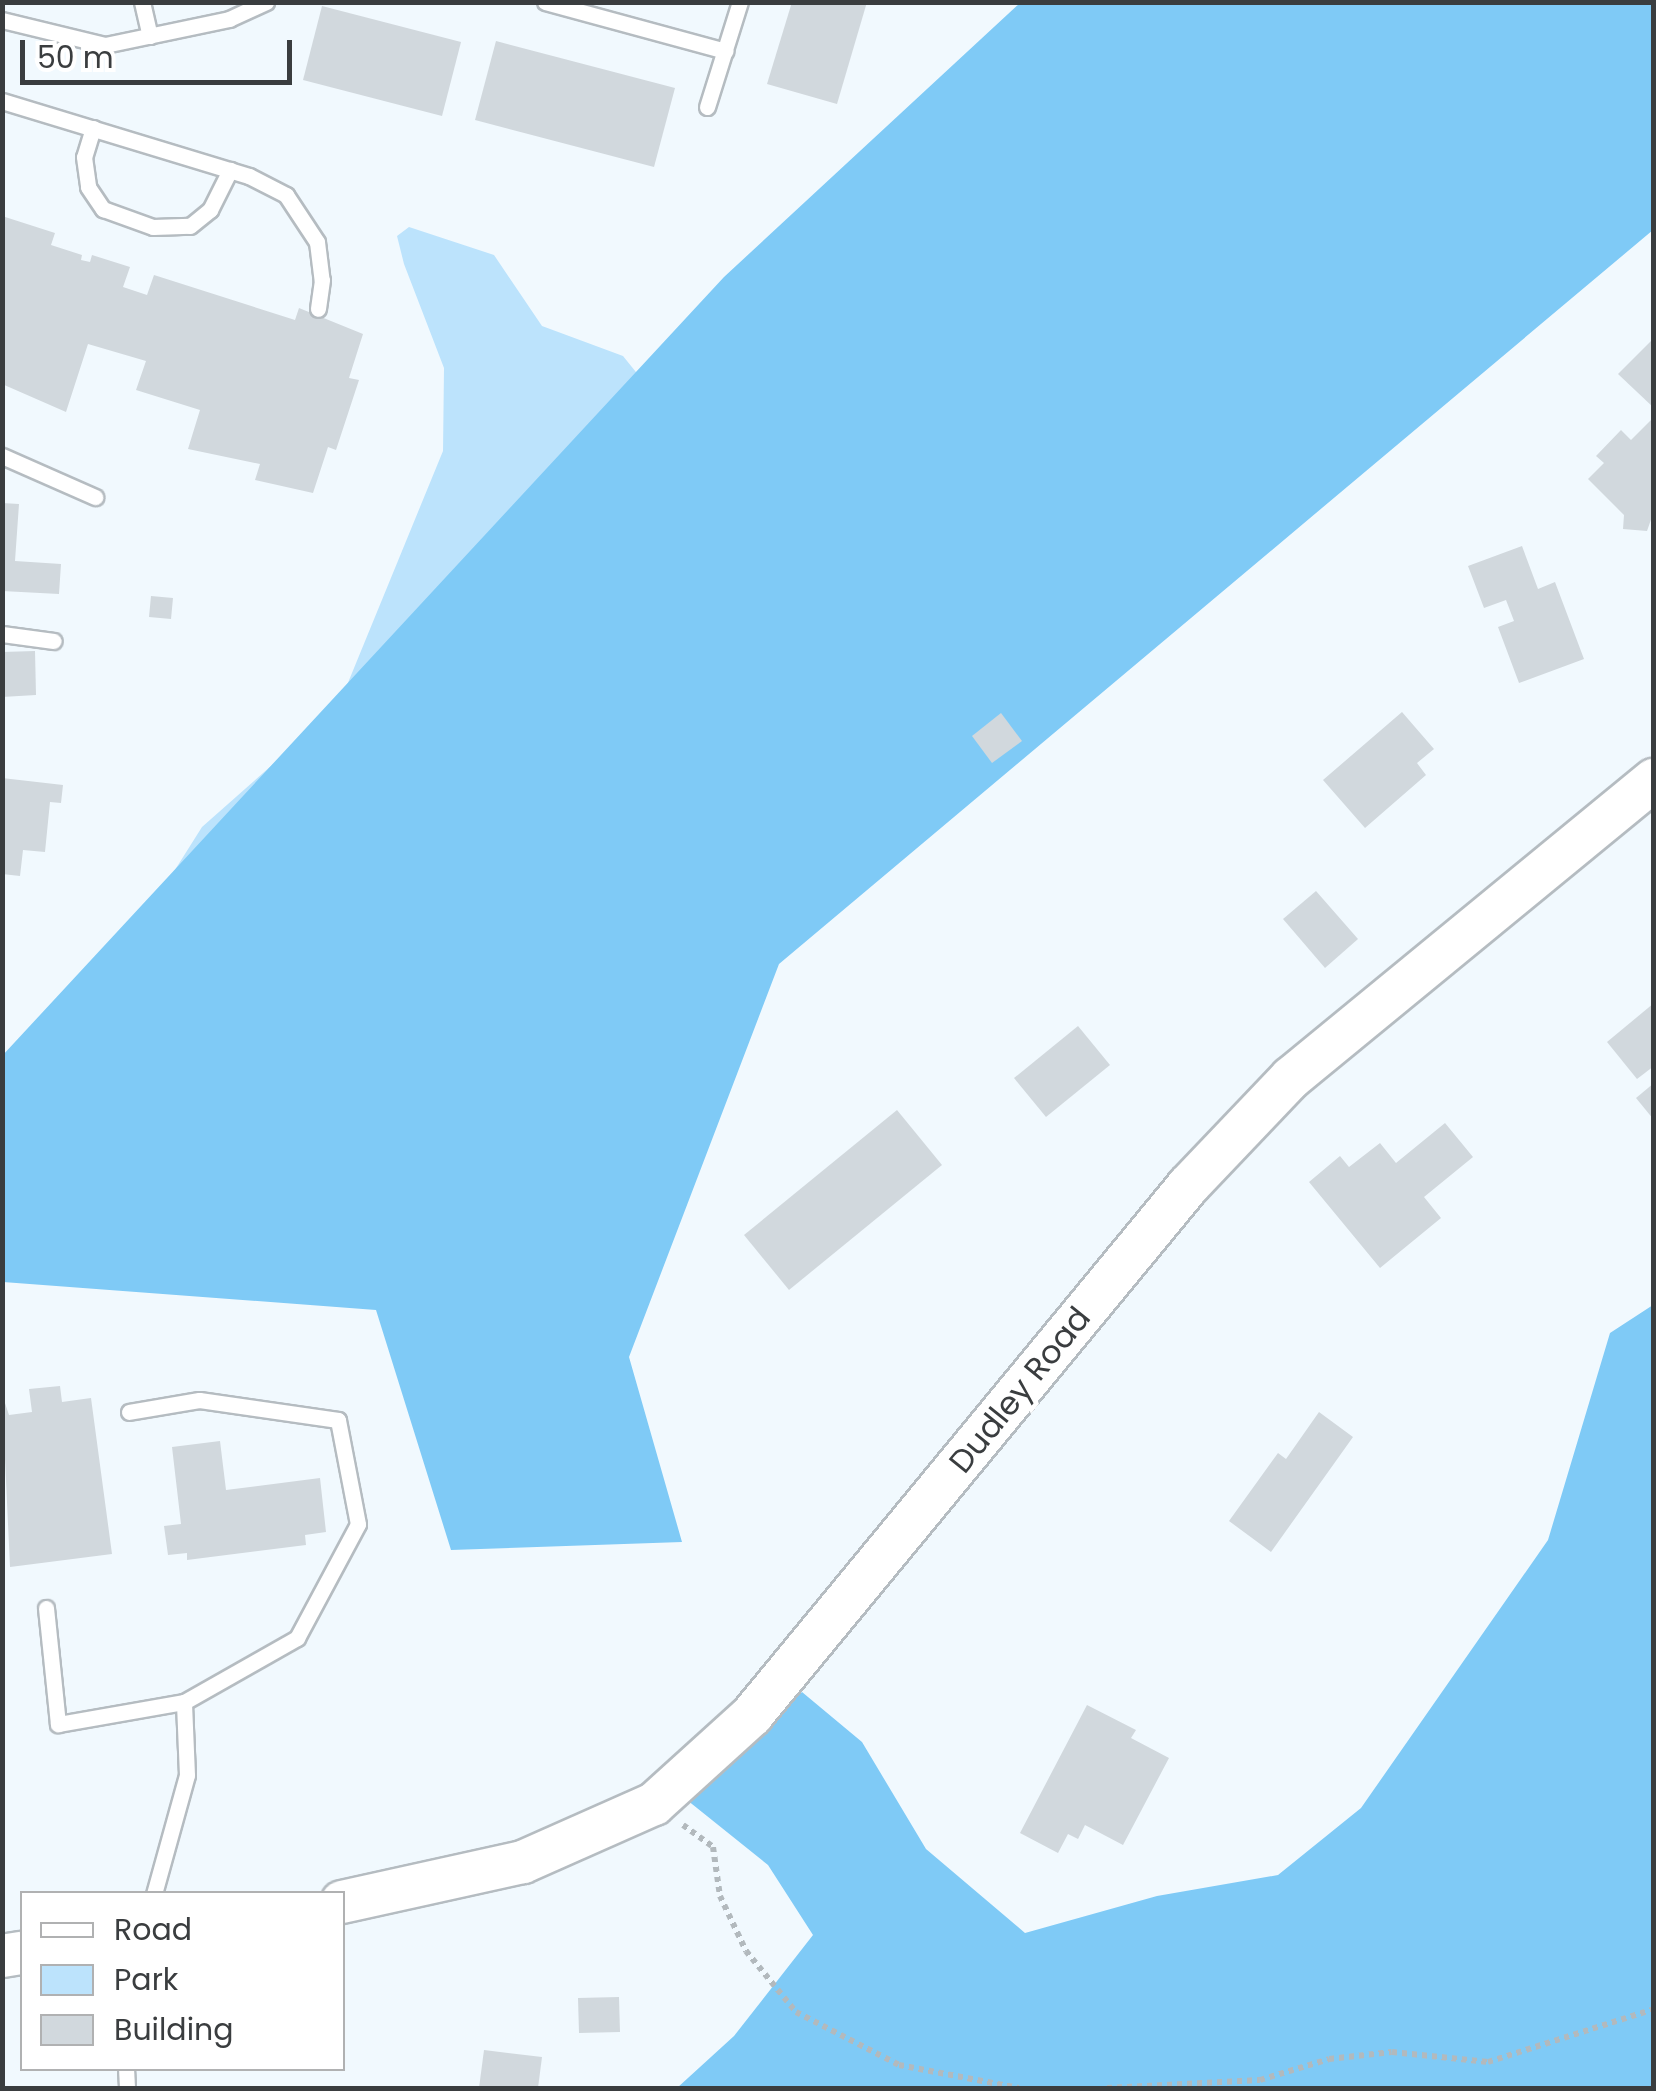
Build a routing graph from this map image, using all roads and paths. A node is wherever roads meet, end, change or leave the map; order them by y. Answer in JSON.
{"nodes":[{"id":1,"x":142,"y":2,"type":"edge"},
{"id":2,"x":266,"y":2,"type":"edge"},
{"id":3,"x":545,"y":2,"type":"edge"},
{"id":4,"x":740,"y":2,"type":"edge"},
{"id":5,"x":2,"y":20,"type":"edge"},
{"id":6,"x":150,"y":36,"type":"junction"},
{"id":7,"x":725,"y":51,"type":"junction"},
{"id":8,"x":2,"y":101,"type":"edge"},
{"id":9,"x":707,"y":107,"type":"dead end"},
{"id":10,"x":93,"y":128,"type":"junction"},
{"id":11,"x":230,"y":170,"type":"junction"},
{"id":12,"x":318,"y":309,"type":"dead end"},
{"id":13,"x":2,"y":456,"type":"edge"},
{"id":14,"x":95,"y":497,"type":"dead end"},
{"id":15,"x":2,"y":634,"type":"edge"},
{"id":16,"x":54,"y":641,"type":"dead end"},
{"id":17,"x":1654,"y":780,"type":"edge"},
{"id":18,"x":129,"y":1412,"type":"dead end"},
{"id":19,"x":46,"y":1608,"type":"dead end"},
{"id":20,"x":184,"y":1702,"type":"junction"},
{"id":21,"x":654,"y":1804,"type":"junction"},
{"id":22,"x":155,"y":1891,"type":"edge"},
{"id":23,"x":345,"y":1901,"type":"edge"},
{"id":24,"x":1654,"y":2009,"type":"edge"},
{"id":25,"x":1019,"y":2088,"type":"edge"},
{"id":26,"x":1106,"y":2088,"type":"edge"}],
"edges":[{"from":1,"to":6,"type":"lane"},
{"from":2,"to":6,"type":"lane"},
{"from":3,"to":7,"type":"lane"},
{"from":4,"to":7,"type":"lane"},
{"from":5,"to":6,"type":"lane"},
{"from":7,"to":9,"type":"lane"},
{"from":8,"to":10,"type":"lane"},
{"from":10,"to":11,"type":"lane"},
{"from":10,"to":11,"type":"lane"},
{"from":11,"to":12,"type":"lane"},
{"from":13,"to":14,"type":"lane"},
{"from":15,"to":16,"type":"lane"},
{"from":17,"to":21,"type":"street","name":"Dudley Road"},
{"from":18,"to":20,"type":"lane"},
{"from":19,"to":20,"type":"lane"},
{"from":20,"to":22,"type":"lane"},
{"from":21,"to":23,"type":"street","name":"Dudley Road"},
{"from":21,"to":25,"type":"path"},
{"from":24,"to":26,"type":"path"}]}
